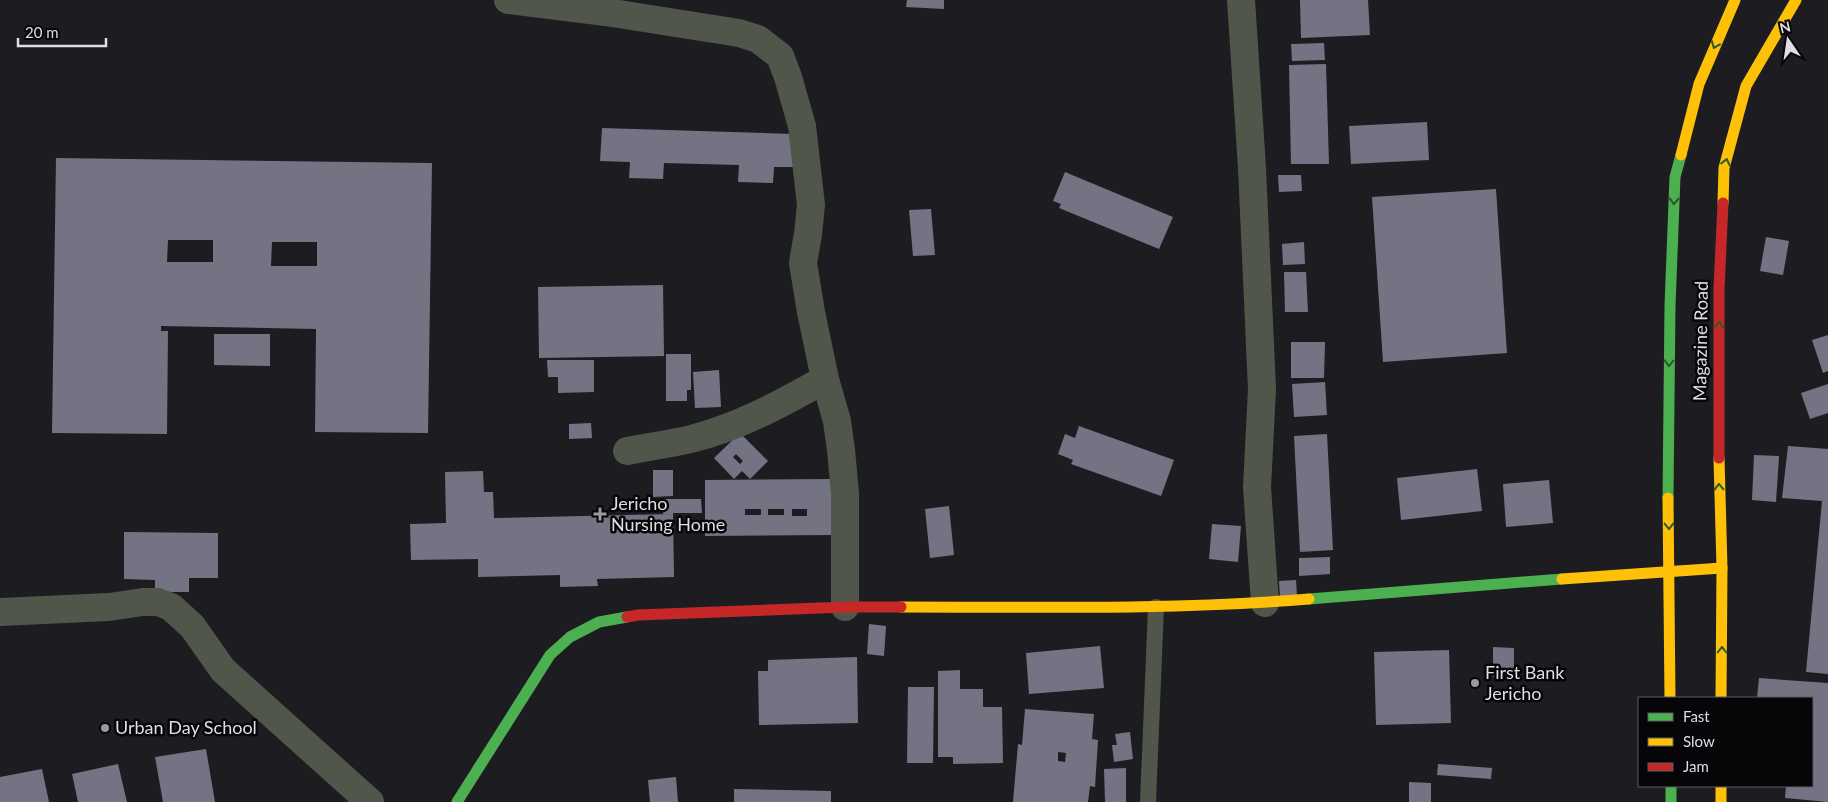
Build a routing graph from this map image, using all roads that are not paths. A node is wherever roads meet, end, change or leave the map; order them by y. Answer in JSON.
{"nodes":[{"id":1,"x":508,"y":0,"type":"edge"},
{"id":2,"x":1241,"y":0,"type":"edge"},
{"id":3,"x":1735,"y":0,"type":"edge"},
{"id":4,"x":1796,"y":0,"type":"edge"},
{"id":5,"x":825,"y":379,"type":"junction"},
{"id":6,"x":627,"y":451,"type":"dead end"},
{"id":7,"x":1722,"y":568,"type":"junction"},
{"id":8,"x":1669,"y":571,"type":"junction"},
{"id":9,"x":1264,"y":604,"type":"junction"},
{"id":10,"x":845,"y":607,"type":"junction"},
{"id":11,"x":1156,"y":607,"type":"junction"},
{"id":12,"x":0,"y":612,"type":"edge"},
{"id":13,"x":1670,"y":697,"type":"edge"},
{"id":14,"x":1722,"y":697,"type":"edge"},
{"id":15,"x":1671,"y":787,"type":"edge"},
{"id":16,"x":1721,"y":787,"type":"edge"},
{"id":17,"x":370,"y":802,"type":"edge"},
{"id":18,"x":457,"y":802,"type":"edge"},
{"id":19,"x":1148,"y":802,"type":"edge"},
{"id":20,"x":1671,"y":802,"type":"edge"},
{"id":21,"x":1721,"y":802,"type":"edge"}],
"edges":[{"from":1,"to":5,"type":"street"},
{"from":2,"to":9,"type":"street"},
{"from":3,"to":8,"type":"main road","name":"Magazine Road","one_way":true},
{"from":7,"to":4,"type":"main road","name":"Magazine Road","one_way":true},
{"from":5,"to":6,"type":"street"},
{"from":5,"to":10,"type":"street"},
{"from":7,"to":8,"type":"main road"},
{"from":14,"to":7,"type":"main road","name":"Magazine Road","one_way":true},
{"from":8,"to":9,"type":"main road"},
{"from":8,"to":13,"type":"main road","name":"Magazine Road"},
{"from":9,"to":11,"type":"main road"},
{"from":10,"to":11,"type":"main road"},
{"from":10,"to":18,"type":"main road"},
{"from":11,"to":19,"type":"lane"},
{"from":12,"to":17,"type":"street"},
{"from":15,"to":20,"type":"main road"},
{"from":16,"to":21,"type":"main road"}]}
